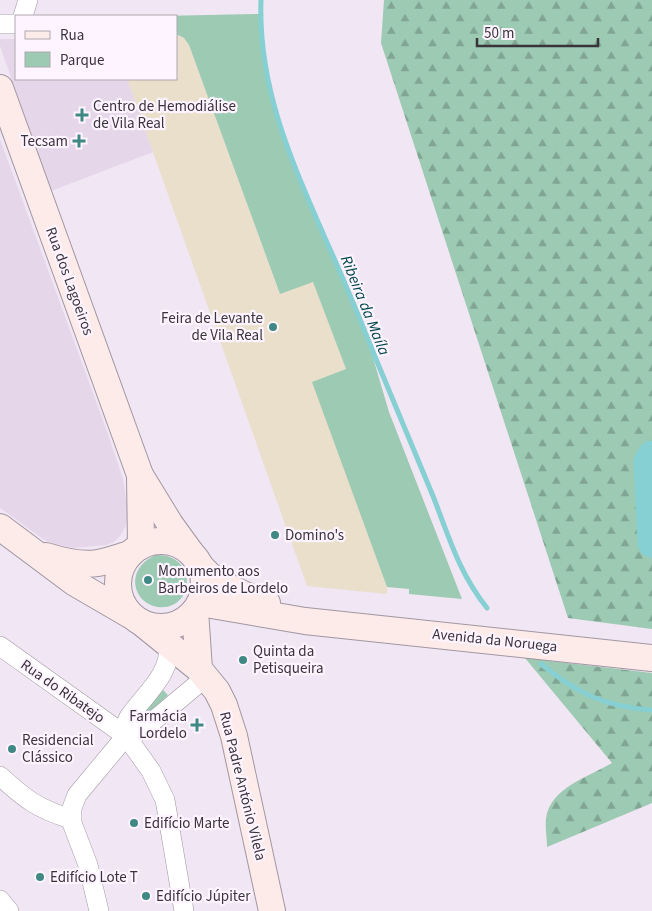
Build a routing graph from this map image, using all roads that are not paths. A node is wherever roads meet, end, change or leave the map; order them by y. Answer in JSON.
{"nodes":[{"id":1,"x":28,"y":0,"type":"edge"},
{"id":2,"x":23,"y":15,"type":"edge"},
{"id":3,"x":0,"y":24,"type":"edge"},
{"id":4,"x":15,"y":24,"type":"edge"},
{"id":5,"x":0,"y":88,"type":"edge"},
{"id":6,"x":140,"y":475,"type":"junction"},
{"id":7,"x":0,"y":527,"type":"edge"},
{"id":8,"x":135,"y":550,"type":"junction"},
{"id":9,"x":38,"y":554,"type":"junction"},
{"id":10,"x":196,"y":560,"type":"junction"},
{"id":11,"x":198,"y":607,"type":"junction"},
{"id":12,"x":136,"y":619,"type":"junction"},
{"id":13,"x":338,"y":624,"type":"junction"},
{"id":14,"x":168,"y":644,"type":"junction"},
{"id":15,"x":0,"y":646,"type":"edge"},
{"id":16,"x":652,"y":658,"type":"edge"},
{"id":17,"x":202,"y":673,"type":"junction"},
{"id":18,"x":126,"y":736,"type":"junction"},
{"id":19,"x":0,"y":776,"type":"edge"},
{"id":20,"x":72,"y":819,"type":"junction"},
{"id":21,"x":0,"y":900,"type":"edge"},
{"id":22,"x":9,"y":911,"type":"edge"},
{"id":23,"x":99,"y":911,"type":"edge"},
{"id":24,"x":184,"y":911,"type":"edge"},
{"id":25,"x":272,"y":911,"type":"edge"}],
"edges":[{"from":1,"to":2,"type":"street"},
{"from":3,"to":4,"type":"street"},
{"from":5,"to":6,"type":"main road","name":"Rua dos Lagoeiros"},
{"from":6,"to":8,"type":"main road","name":"Rua dos Lagoeiros"},
{"from":6,"to":10,"type":"main road","name":"Rua dos Lagoeiros"},
{"from":7,"to":9,"type":"main road"},
{"from":8,"to":9,"type":"main road"},
{"from":8,"to":10,"type":"main road"},
{"from":8,"to":12,"type":"main road"},
{"from":9,"to":12,"type":"main road"},
{"from":10,"to":11,"type":"main road"},
{"from":10,"to":13,"type":"main road","name":"Avenida da Noruega"},
{"from":11,"to":12,"type":"main road"},
{"from":11,"to":13,"type":"main road","name":"Avenida da Noruega"},
{"from":11,"to":17,"type":"main road"},
{"from":12,"to":14,"type":"main road","name":"Rua Padre António Vilela"},
{"from":13,"to":16,"type":"main road","name":"Avenida da Noruega"},
{"from":14,"to":17,"type":"main road","name":"Rua Padre António Vilela"},
{"from":14,"to":18,"type":"street"},
{"from":15,"to":18,"type":"street","name":"Rua do Ribatejo"},
{"from":17,"to":18,"type":"street"},
{"from":17,"to":25,"type":"main road","name":"Rua Padre António Vilela"},
{"from":18,"to":20,"type":"street"},
{"from":18,"to":24,"type":"street","name":"Rua do Ribatejo"},
{"from":19,"to":20,"type":"street"},
{"from":20,"to":23,"type":"street"},
{"from":21,"to":22,"type":"street"}]}
